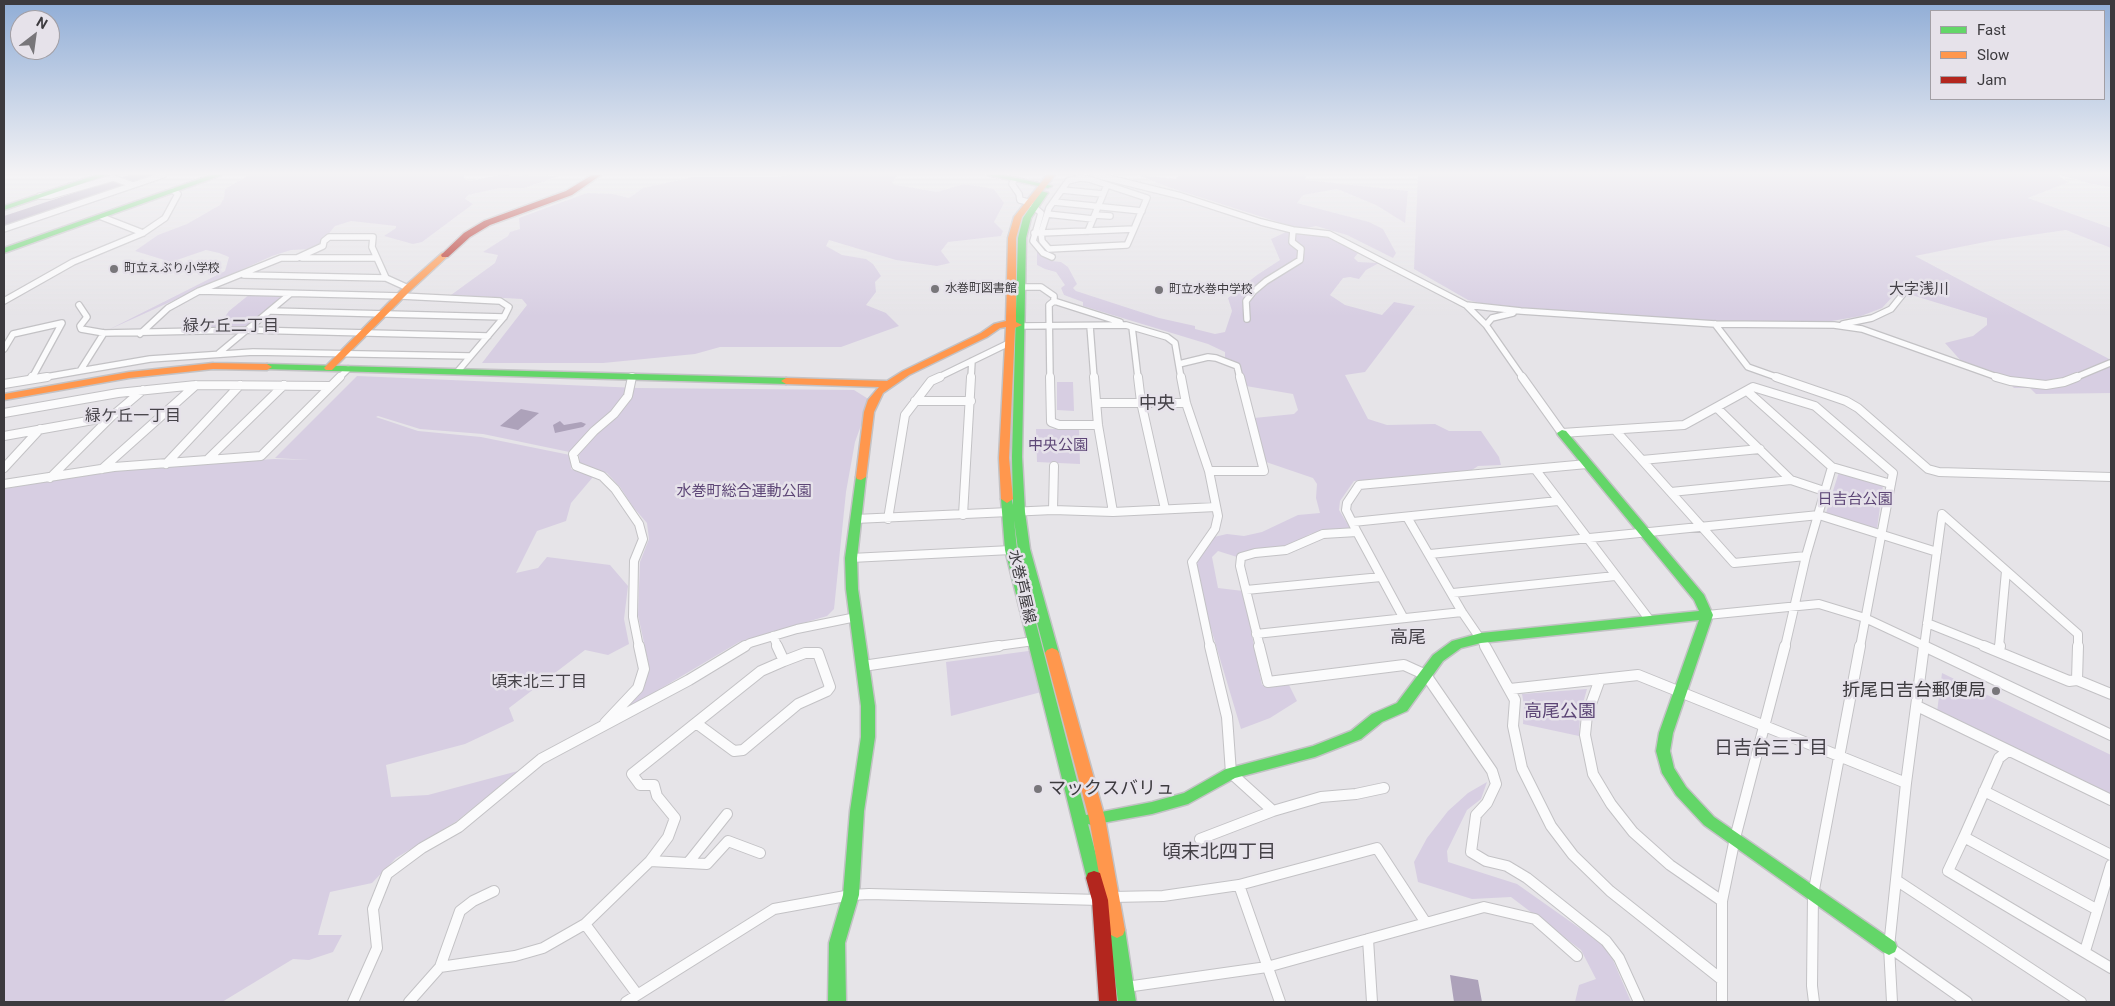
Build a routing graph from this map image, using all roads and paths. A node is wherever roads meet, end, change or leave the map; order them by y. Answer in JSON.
{"nodes":[{"id":1,"x":25,"y":222,"type":"edge"},
{"id":2,"x":88,"y":222,"type":"edge"},
{"id":3,"x":115,"y":222,"type":"edge"},
{"id":4,"x":159,"y":222,"type":"edge"},
{"id":5,"x":490,"y":222,"type":"edge"},
{"id":6,"x":1017,"y":222,"type":"edge"},
{"id":7,"x":1024,"y":222,"type":"edge"},
{"id":8,"x":1038,"y":222,"type":"edge"},
{"id":9,"x":1044,"y":222,"type":"edge"},
{"id":10,"x":1092,"y":222,"type":"edge"},
{"id":11,"x":1137,"y":222,"type":"edge"},
{"id":12,"x":1261,"y":222,"type":"edge"},
{"id":13,"x":4,"y":229,"type":"edge"},
{"id":14,"x":1134,"y":229,"type":"junction"},
{"id":15,"x":1293,"y":230,"type":"junction"},
{"id":16,"x":1088,"y":231,"type":"junction"},
{"id":17,"x":143,"y":233,"type":"junction"},
{"id":18,"x":1034,"y":233,"type":"junction"},
{"id":19,"x":1041,"y":233,"type":"junction"},
{"id":20,"x":4,"y":251,"type":"edge"},
{"id":21,"x":1052,"y":257,"type":"dead end"},
{"id":22,"x":297,"y":258,"type":"junction"},
{"id":23,"x":376,"y":258,"type":"junction"},
{"id":24,"x":239,"y":275,"type":"junction"},
{"id":25,"x":386,"y":278,"type":"junction"},
{"id":26,"x":1020,"y":287,"type":"junction"},
{"id":27,"x":199,"y":291,"type":"junction"},
{"id":28,"x":404,"y":292,"type":"junction"},
{"id":29,"x":290,"y":294,"type":"junction"},
{"id":30,"x":1903,"y":294,"type":"dead end"},
{"id":31,"x":4,"y":301,"type":"edge"},
{"id":32,"x":1054,"y":301,"type":"junction"},
{"id":33,"x":78,"y":305,"type":"dead end"},
{"id":34,"x":1466,"y":305,"type":"junction"},
{"id":35,"x":271,"y":311,"type":"junction"},
{"id":36,"x":1521,"y":311,"type":"junction"},
{"id":37,"x":383,"y":314,"type":"junction"},
{"id":38,"x":504,"y":317,"type":"junction"},
{"id":39,"x":1247,"y":319,"type":"dead end"},
{"id":40,"x":1715,"y":324,"type":"junction"},
{"id":41,"x":1015,"y":325,"type":"junction"},
{"id":42,"x":1486,"y":325,"type":"junction"},
{"id":43,"x":1834,"y":325,"type":"junction"},
{"id":44,"x":1049,"y":326,"type":"junction"},
{"id":45,"x":1090,"y":326,"type":"junction"},
{"id":46,"x":1129,"y":326,"type":"junction"},
{"id":47,"x":249,"y":330,"type":"junction"},
{"id":48,"x":365,"y":333,"type":"junction"},
{"id":49,"x":104,"y":334,"type":"junction"},
{"id":50,"x":140,"y":334,"type":"junction"},
{"id":51,"x":488,"y":336,"type":"junction"},
{"id":52,"x":1010,"y":343,"type":"junction"},
{"id":53,"x":5,"y":346,"type":"edge"},
{"id":54,"x":344,"y":353,"type":"junction"},
{"id":55,"x":218,"y":354,"type":"junction"},
{"id":56,"x":470,"y":356,"type":"junction"},
{"id":57,"x":972,"y":361,"type":"junction"},
{"id":58,"x":2110,"y":363,"type":"dead end"},
{"id":59,"x":1178,"y":364,"type":"junction"},
{"id":60,"x":329,"y":368,"type":"junction"},
{"id":61,"x":348,"y":369,"type":"junction"},
{"id":62,"x":80,"y":371,"type":"junction"},
{"id":63,"x":458,"y":371,"type":"junction"},
{"id":64,"x":632,"y":377,"type":"junction"},
{"id":65,"x":31,"y":379,"type":"junction"},
{"id":66,"x":4,"y":384,"type":"edge"},
{"id":67,"x":888,"y":384,"type":"junction"},
{"id":68,"x":196,"y":385,"type":"junction"},
{"id":69,"x":240,"y":385,"type":"junction"},
{"id":70,"x":284,"y":386,"type":"junction"},
{"id":71,"x":330,"y":386,"type":"junction"},
{"id":72,"x":144,"y":389,"type":"junction"},
{"id":73,"x":1748,"y":391,"type":"junction"},
{"id":74,"x":4,"y":396,"type":"edge"},
{"id":75,"x":916,"y":401,"type":"junction"},
{"id":76,"x":971,"y":401,"type":"junction"},
{"id":77,"x":1141,"y":402,"type":"junction"},
{"id":78,"x":1097,"y":403,"type":"junction"},
{"id":79,"x":1186,"y":403,"type":"junction"},
{"id":80,"x":1717,"y":408,"type":"junction"},
{"id":81,"x":4,"y":413,"type":"edge"},
{"id":82,"x":111,"y":417,"type":"junction"},
{"id":83,"x":1098,"y":426,"type":"junction"},
{"id":84,"x":40,"y":429,"type":"junction"},
{"id":85,"x":1616,"y":431,"type":"junction"},
{"id":86,"x":1562,"y":433,"type":"junction"},
{"id":87,"x":4,"y":436,"type":"edge"},
{"id":88,"x":1760,"y":449,"type":"junction"},
{"id":89,"x":207,"y":460,"type":"junction"},
{"id":90,"x":1642,"y":460,"type":"junction"},
{"id":91,"x":166,"y":464,"type":"junction"},
{"id":92,"x":1587,"y":464,"type":"junction"},
{"id":93,"x":1054,"y":466,"type":"dead end"},
{"id":94,"x":1832,"y":467,"type":"junction"},
{"id":95,"x":4,"y":468,"type":"edge"},
{"id":96,"x":102,"y":469,"type":"junction"},
{"id":97,"x":1535,"y":469,"type":"junction"},
{"id":98,"x":1209,"y":471,"type":"junction"},
{"id":99,"x":2111,"y":477,"type":"edge"},
{"id":100,"x":50,"y":478,"type":"junction"},
{"id":101,"x":1791,"y":480,"type":"junction"},
{"id":102,"x":4,"y":484,"type":"edge"},
{"id":103,"x":1890,"y":484,"type":"junction"},
{"id":104,"x":1824,"y":491,"type":"junction"},
{"id":105,"x":1671,"y":492,"type":"junction"},
{"id":106,"x":1558,"y":501,"type":"junction"},
{"id":107,"x":1216,"y":507,"type":"junction"},
{"id":108,"x":1166,"y":509,"type":"junction"},
{"id":109,"x":1053,"y":510,"type":"junction"},
{"id":110,"x":1113,"y":512,"type":"junction"},
{"id":111,"x":1013,"y":513,"type":"junction"},
{"id":112,"x":963,"y":515,"type":"junction"},
{"id":113,"x":1819,"y":515,"type":"junction"},
{"id":114,"x":1408,"y":516,"type":"junction"},
{"id":115,"x":855,"y":519,"type":"junction"},
{"id":116,"x":888,"y":519,"type":"junction"},
{"id":117,"x":1353,"y":522,"type":"junction"},
{"id":118,"x":1701,"y":526,"type":"junction"},
{"id":119,"x":1644,"y":531,"type":"junction"},
{"id":120,"x":1357,"y":532,"type":"junction"},
{"id":121,"x":1882,"y":535,"type":"junction"},
{"id":122,"x":1588,"y":538,"type":"junction"},
{"id":123,"x":1011,"y":550,"type":"junction"},
{"id":124,"x":1937,"y":552,"type":"junction"},
{"id":125,"x":1430,"y":554,"type":"junction"},
{"id":126,"x":1806,"y":556,"type":"junction"},
{"id":127,"x":851,"y":558,"type":"junction"},
{"id":128,"x":2006,"y":571,"type":"junction"},
{"id":129,"x":1615,"y":576,"type":"junction"},
{"id":130,"x":1381,"y":577,"type":"junction"},
{"id":131,"x":1246,"y":590,"type":"junction"},
{"id":132,"x":1453,"y":592,"type":"junction"},
{"id":133,"x":1796,"y":605,"type":"junction"},
{"id":134,"x":1462,"y":612,"type":"junction"},
{"id":135,"x":1707,"y":615,"type":"junction"},
{"id":136,"x":856,"y":617,"type":"junction"},
{"id":137,"x":1403,"y":617,"type":"junction"},
{"id":138,"x":1865,"y":618,"type":"junction"},
{"id":139,"x":1649,"y":619,"type":"junction"},
{"id":140,"x":1927,"y":623,"type":"junction"},
{"id":141,"x":1256,"y":634,"type":"junction"},
{"id":142,"x":772,"y":636,"type":"junction"},
{"id":143,"x":1481,"y":638,"type":"junction"},
{"id":144,"x":1034,"y":641,"type":"junction"},
{"id":145,"x":1925,"y":646,"type":"junction"},
{"id":146,"x":1999,"y":652,"type":"junction"},
{"id":147,"x":784,"y":661,"type":"junction"},
{"id":148,"x":863,"y":666,"type":"junction"},
{"id":149,"x":1426,"y":675,"type":"junction"},
{"id":150,"x":1600,"y":680,"type":"junction"},
{"id":151,"x":2077,"y":680,"type":"junction"},
{"id":152,"x":1510,"y":689,"type":"junction"},
{"id":153,"x":1682,"y":692,"type":"junction"},
{"id":154,"x":2111,"y":694,"type":"edge"},
{"id":155,"x":1917,"y":706,"type":"junction"},
{"id":156,"x":696,"y":723,"type":"junction"},
{"id":157,"x":1765,"y":726,"type":"junction"},
{"id":158,"x":599,"y":728,"type":"junction"},
{"id":159,"x":2111,"y":735,"type":"edge"},
{"id":160,"x":2008,"y":750,"type":"junction"},
{"id":161,"x":1839,"y":755,"type":"junction"},
{"id":162,"x":1231,"y":773,"type":"junction"},
{"id":163,"x":1906,"y":783,"type":"junction"},
{"id":164,"x":1384,"y":788,"type":"dead end"},
{"id":165,"x":1984,"y":792,"type":"junction"},
{"id":166,"x":2111,"y":800,"type":"edge"},
{"id":167,"x":1273,"y":812,"type":"junction"},
{"id":168,"x":728,"y":814,"type":"dead end"},
{"id":169,"x":1097,"y":818,"type":"junction"},
{"id":170,"x":1079,"y":820,"type":"junction"},
{"id":171,"x":1964,"y":837,"type":"junction"},
{"id":172,"x":1735,"y":838,"type":"junction"},
{"id":173,"x":1200,"y":839,"type":"dead end"},
{"id":174,"x":760,"y":853,"type":"dead end"},
{"id":175,"x":2111,"y":855,"type":"edge"},
{"id":176,"x":650,"y":861,"type":"junction"},
{"id":177,"x":688,"y":863,"type":"junction"},
{"id":178,"x":2111,"y":865,"type":"edge"},
{"id":179,"x":1896,"y":880,"type":"junction"},
{"id":180,"x":1239,"y":885,"type":"junction"},
{"id":181,"x":494,"y":891,"type":"dead end"},
{"id":182,"x":1813,"y":895,"type":"junction"},
{"id":183,"x":851,"y":896,"type":"junction"},
{"id":184,"x":1112,"y":897,"type":"junction"},
{"id":185,"x":1100,"y":900,"type":"junction"},
{"id":186,"x":1722,"y":901,"type":"junction"},
{"id":187,"x":2096,"y":909,"type":"junction"},
{"id":188,"x":1426,"y":922,"type":"junction"},
{"id":189,"x":585,"y":924,"type":"junction"},
{"id":190,"x":1368,"y":939,"type":"junction"},
{"id":191,"x":1889,"y":947,"type":"junction"},
{"id":192,"x":2085,"y":951,"type":"junction"},
{"id":193,"x":1577,"y":956,"type":"dead end"},
{"id":194,"x":440,"y":967,"type":"junction"},
{"id":195,"x":1267,"y":967,"type":"junction"},
{"id":196,"x":2111,"y":968,"type":"edge"},
{"id":197,"x":1720,"y":978,"type":"junction"},
{"id":198,"x":1126,"y":987,"type":"junction"},
{"id":199,"x":637,"y":994,"type":"junction"},
{"id":200,"x":353,"y":1002,"type":"edge"},
{"id":201,"x":409,"y":1002,"type":"edge"},
{"id":202,"x":626,"y":1002,"type":"edge"},
{"id":203,"x":837,"y":1002,"type":"edge"},
{"id":204,"x":1108,"y":1002,"type":"edge"},
{"id":205,"x":1127,"y":1002,"type":"edge"},
{"id":206,"x":1280,"y":1002,"type":"edge"},
{"id":207,"x":1372,"y":1002,"type":"edge"},
{"id":208,"x":1639,"y":1002,"type":"edge"},
{"id":209,"x":1722,"y":1002,"type":"edge"},
{"id":210,"x":1814,"y":1002,"type":"edge"},
{"id":211,"x":1892,"y":1002,"type":"edge"},
{"id":212,"x":1967,"y":1002,"type":"edge"},
{"id":213,"x":2080,"y":1002,"type":"edge"}],
"edges":[{"from":1,"to":13,"type":"street"},
{"from":2,"to":20,"type":"street"},
{"from":3,"to":17,"type":"street"},
{"from":4,"to":17,"type":"street"},
{"from":5,"to":28,"type":"street"},
{"from":6,"to":41,"type":"street","name":"水巻芦屋線"},
{"from":7,"to":26,"type":"street","name":"水巻芦屋線"},
{"from":8,"to":18,"type":"street"},
{"from":9,"to":19,"type":"street"},
{"from":10,"to":16,"type":"street"},
{"from":11,"to":14,"type":"street"},
{"from":12,"to":15,"type":"street"},
{"from":14,"to":16,"type":"street"},
{"from":14,"to":19,"type":"street"},
{"from":15,"to":34,"type":"street"},
{"from":15,"to":39,"type":"street"},
{"from":16,"to":19,"type":"street"},
{"from":17,"to":31,"type":"street"},
{"from":18,"to":19,"type":"street"},
{"from":18,"to":21,"type":"street"},
{"from":22,"to":23,"type":"street"},
{"from":22,"to":23,"type":"street"},
{"from":22,"to":24,"type":"street"},
{"from":23,"to":25,"type":"street"},
{"from":24,"to":25,"type":"street"},
{"from":24,"to":27,"type":"street"},
{"from":25,"to":28,"type":"street"},
{"from":26,"to":32,"type":"street"},
{"from":26,"to":41,"type":"street","name":"水巻芦屋線"},
{"from":27,"to":29,"type":"street"},
{"from":27,"to":50,"type":"street"},
{"from":28,"to":29,"type":"street"},
{"from":28,"to":37,"type":"street"},
{"from":28,"to":38,"type":"street"},
{"from":29,"to":35,"type":"street"},
{"from":30,"to":43,"type":"street"},
{"from":32,"to":44,"type":"street"},
{"from":32,"to":46,"type":"street"},
{"from":33,"to":49,"type":"street"},
{"from":34,"to":36,"type":"street"},
{"from":34,"to":42,"type":"street"},
{"from":35,"to":37,"type":"street"},
{"from":35,"to":47,"type":"street"},
{"from":36,"to":40,"type":"street"},
{"from":36,"to":42,"type":"street"},
{"from":37,"to":38,"type":"street"},
{"from":37,"to":48,"type":"street"},
{"from":38,"to":51,"type":"street"},
{"from":40,"to":43,"type":"street"},
{"from":40,"to":99,"type":"street"},
{"from":41,"to":44,"type":"street"},
{"from":41,"to":52,"type":"street","name":"水巻芦屋線"},
{"from":41,"to":67,"type":"street"},
{"from":41,"to":111,"type":"street","name":"水巻芦屋線"},
{"from":42,"to":86,"type":"street"},
{"from":43,"to":58,"type":"street"},
{"from":44,"to":45,"type":"street"},
{"from":44,"to":83,"type":"street"},
{"from":45,"to":46,"type":"street"},
{"from":45,"to":78,"type":"street"},
{"from":46,"to":59,"type":"street"},
{"from":46,"to":77,"type":"street"},
{"from":47,"to":48,"type":"street"},
{"from":47,"to":50,"type":"street"},
{"from":47,"to":55,"type":"street"},
{"from":48,"to":51,"type":"street"},
{"from":48,"to":54,"type":"street"},
{"from":49,"to":50,"type":"street"},
{"from":49,"to":62,"type":"street"},
{"from":51,"to":56,"type":"street"},
{"from":52,"to":57,"type":"street"},
{"from":52,"to":111,"type":"street","name":"水巻芦屋線"},
{"from":53,"to":65,"type":"street"},
{"from":54,"to":55,"type":"street"},
{"from":54,"to":56,"type":"street"},
{"from":54,"to":60,"type":"street"},
{"from":55,"to":62,"type":"street"},
{"from":56,"to":63,"type":"street"},
{"from":57,"to":75,"type":"street"},
{"from":57,"to":76,"type":"street"},
{"from":59,"to":79,"type":"street"},
{"from":59,"to":98,"type":"street"},
{"from":60,"to":61,"type":"street"},
{"from":60,"to":74,"type":"street"},
{"from":61,"to":63,"type":"street"},
{"from":61,"to":71,"type":"street"},
{"from":62,"to":65,"type":"street"},
{"from":63,"to":64,"type":"street"},
{"from":64,"to":67,"type":"street"},
{"from":64,"to":158,"type":"street"},
{"from":65,"to":66,"type":"street"},
{"from":67,"to":115,"type":"street"},
{"from":68,"to":69,"type":"street"},
{"from":68,"to":72,"type":"street"},
{"from":68,"to":96,"type":"street"},
{"from":69,"to":70,"type":"street"},
{"from":69,"to":91,"type":"street"},
{"from":70,"to":71,"type":"street"},
{"from":70,"to":89,"type":"street"},
{"from":71,"to":89,"type":"street"},
{"from":72,"to":81,"type":"street"},
{"from":72,"to":82,"type":"street"},
{"from":73,"to":80,"type":"street"},
{"from":73,"to":94,"type":"street"},
{"from":73,"to":103,"type":"street"},
{"from":75,"to":76,"type":"street"},
{"from":75,"to":116,"type":"street"},
{"from":76,"to":112,"type":"street"},
{"from":77,"to":78,"type":"street"},
{"from":77,"to":79,"type":"street"},
{"from":77,"to":108,"type":"street"},
{"from":78,"to":83,"type":"street"},
{"from":79,"to":98,"type":"street"},
{"from":80,"to":85,"type":"street"},
{"from":80,"to":88,"type":"street"},
{"from":82,"to":84,"type":"street"},
{"from":82,"to":100,"type":"street"},
{"from":83,"to":110,"type":"street"},
{"from":84,"to":87,"type":"street"},
{"from":84,"to":95,"type":"street"},
{"from":85,"to":86,"type":"street"},
{"from":85,"to":90,"type":"street"},
{"from":86,"to":92,"type":"street"},
{"from":88,"to":90,"type":"street"},
{"from":88,"to":101,"type":"street"},
{"from":89,"to":91,"type":"street"},
{"from":90,"to":105,"type":"street"},
{"from":91,"to":96,"type":"street"},
{"from":92,"to":97,"type":"street"},
{"from":92,"to":119,"type":"street"},
{"from":93,"to":109,"type":"street"},
{"from":94,"to":103,"type":"street"},
{"from":94,"to":104,"type":"street"},
{"from":96,"to":100,"type":"street"},
{"from":97,"to":106,"type":"street"},
{"from":97,"to":117,"type":"street"},
{"from":98,"to":107,"type":"street"},
{"from":100,"to":102,"type":"street"},
{"from":101,"to":104,"type":"street"},
{"from":101,"to":105,"type":"street"},
{"from":103,"to":121,"type":"street"},
{"from":104,"to":113,"type":"street"},
{"from":105,"to":118,"type":"street"},
{"from":106,"to":114,"type":"street"},
{"from":106,"to":122,"type":"street"},
{"from":107,"to":108,"type":"street"},
{"from":107,"to":162,"type":"street"},
{"from":108,"to":110,"type":"street"},
{"from":109,"to":110,"type":"street"},
{"from":109,"to":111,"type":"street"},
{"from":111,"to":112,"type":"street"},
{"from":111,"to":123,"type":"street","name":"水巻芦屋線"},
{"from":111,"to":169,"type":"street","name":"水巻芦屋線"},
{"from":112,"to":116,"type":"street"},
{"from":113,"to":118,"type":"street"},
{"from":113,"to":121,"type":"street"},
{"from":113,"to":126,"type":"street"},
{"from":114,"to":117,"type":"street"},
{"from":114,"to":125,"type":"street"},
{"from":115,"to":116,"type":"street"},
{"from":115,"to":127,"type":"street"},
{"from":117,"to":120,"type":"street"},
{"from":118,"to":119,"type":"street"},
{"from":118,"to":126,"type":"street"},
{"from":119,"to":122,"type":"street"},
{"from":119,"to":135,"type":"street"},
{"from":120,"to":130,"type":"street"},
{"from":120,"to":131,"type":"street"},
{"from":121,"to":124,"type":"street"},
{"from":121,"to":138,"type":"street"},
{"from":122,"to":125,"type":"street"},
{"from":122,"to":129,"type":"street"},
{"from":123,"to":127,"type":"street"},
{"from":123,"to":144,"type":"street","name":"水巻芦屋線"},
{"from":124,"to":128,"type":"street"},
{"from":124,"to":140,"type":"street"},
{"from":125,"to":132,"type":"street"},
{"from":126,"to":133,"type":"street"},
{"from":127,"to":136,"type":"street"},
{"from":128,"to":146,"type":"street"},
{"from":128,"to":151,"type":"street"},
{"from":129,"to":132,"type":"street"},
{"from":129,"to":139,"type":"street"},
{"from":130,"to":131,"type":"street"},
{"from":130,"to":137,"type":"street"},
{"from":131,"to":141,"type":"street"},
{"from":132,"to":134,"type":"street"},
{"from":133,"to":135,"type":"street"},
{"from":133,"to":138,"type":"street"},
{"from":133,"to":157,"type":"street"},
{"from":134,"to":137,"type":"street"},
{"from":134,"to":143,"type":"street"},
{"from":135,"to":139,"type":"street"},
{"from":135,"to":153,"type":"street"},
{"from":136,"to":142,"type":"street"},
{"from":136,"to":148,"type":"street"},
{"from":137,"to":141,"type":"street"},
{"from":138,"to":145,"type":"street"},
{"from":138,"to":161,"type":"street"},
{"from":139,"to":143,"type":"street"},
{"from":140,"to":145,"type":"street"},
{"from":140,"to":146,"type":"street"},
{"from":141,"to":149,"type":"street"},
{"from":142,"to":147,"type":"street"},
{"from":142,"to":158,"type":"street"},
{"from":143,"to":149,"type":"street"},
{"from":143,"to":152,"type":"street"},
{"from":144,"to":148,"type":"street"},
{"from":144,"to":170,"type":"street","name":"水巻芦屋線"},
{"from":145,"to":155,"type":"street"},
{"from":145,"to":159,"type":"street"},
{"from":146,"to":151,"type":"street"},
{"from":147,"to":156,"type":"street"},
{"from":147,"to":156,"type":"street"},
{"from":148,"to":183,"type":"street"},
{"from":149,"to":162,"type":"street"},
{"from":149,"to":208,"type":"street"},
{"from":150,"to":152,"type":"street"},
{"from":150,"to":153,"type":"street"},
{"from":150,"to":186,"type":"street"},
{"from":151,"to":154,"type":"street"},
{"from":152,"to":197,"type":"street"},
{"from":153,"to":157,"type":"street"},
{"from":153,"to":172,"type":"street"},
{"from":155,"to":160,"type":"street"},
{"from":155,"to":163,"type":"street"},
{"from":156,"to":176,"type":"street"},
{"from":157,"to":161,"type":"street"},
{"from":157,"to":172,"type":"street"},
{"from":158,"to":200,"type":"street"},
{"from":160,"to":165,"type":"street"},
{"from":160,"to":166,"type":"street"},
{"from":161,"to":163,"type":"street"},
{"from":161,"to":182,"type":"street"},
{"from":162,"to":167,"type":"street"},
{"from":162,"to":169,"type":"street"},
{"from":163,"to":179,"type":"street"},
{"from":164,"to":167,"type":"street"},
{"from":165,"to":171,"type":"street"},
{"from":165,"to":175,"type":"street"},
{"from":167,"to":173,"type":"street"},
{"from":168,"to":177,"type":"street"},
{"from":169,"to":170,"type":"street"},
{"from":169,"to":184,"type":"street","name":"水巻芦屋線"},
{"from":170,"to":185,"type":"street","name":"水巻芦屋線"},
{"from":171,"to":187,"type":"street"},
{"from":171,"to":192,"type":"street"},
{"from":172,"to":182,"type":"street"},
{"from":172,"to":186,"type":"street"},
{"from":174,"to":177,"type":"street"},
{"from":176,"to":177,"type":"street"},
{"from":176,"to":189,"type":"street"},
{"from":178,"to":187,"type":"street"},
{"from":179,"to":191,"type":"street"},
{"from":179,"to":213,"type":"street"},
{"from":180,"to":184,"type":"street"},
{"from":180,"to":188,"type":"street"},
{"from":180,"to":195,"type":"street"},
{"from":181,"to":194,"type":"street"},
{"from":182,"to":191,"type":"street"},
{"from":182,"to":210,"type":"street"},
{"from":183,"to":185,"type":"street"},
{"from":183,"to":199,"type":"street"},
{"from":183,"to":203,"type":"street"},
{"from":184,"to":185,"type":"street"},
{"from":184,"to":198,"type":"street","name":"水巻芦屋線"},
{"from":185,"to":204,"type":"street","name":"水巻芦屋線"},
{"from":186,"to":197,"type":"street"},
{"from":187,"to":192,"type":"street"},
{"from":188,"to":190,"type":"street"},
{"from":188,"to":193,"type":"street"},
{"from":189,"to":194,"type":"street"},
{"from":189,"to":199,"type":"street"},
{"from":190,"to":195,"type":"street"},
{"from":190,"to":207,"type":"street"},
{"from":191,"to":211,"type":"street"},
{"from":191,"to":212,"type":"street"},
{"from":192,"to":196,"type":"street"},
{"from":194,"to":201,"type":"street"},
{"from":195,"to":198,"type":"street"},
{"from":195,"to":206,"type":"street"},
{"from":197,"to":209,"type":"street"},
{"from":198,"to":205,"type":"street","name":"水巻芦屋線"},
{"from":199,"to":202,"type":"street"}]}
